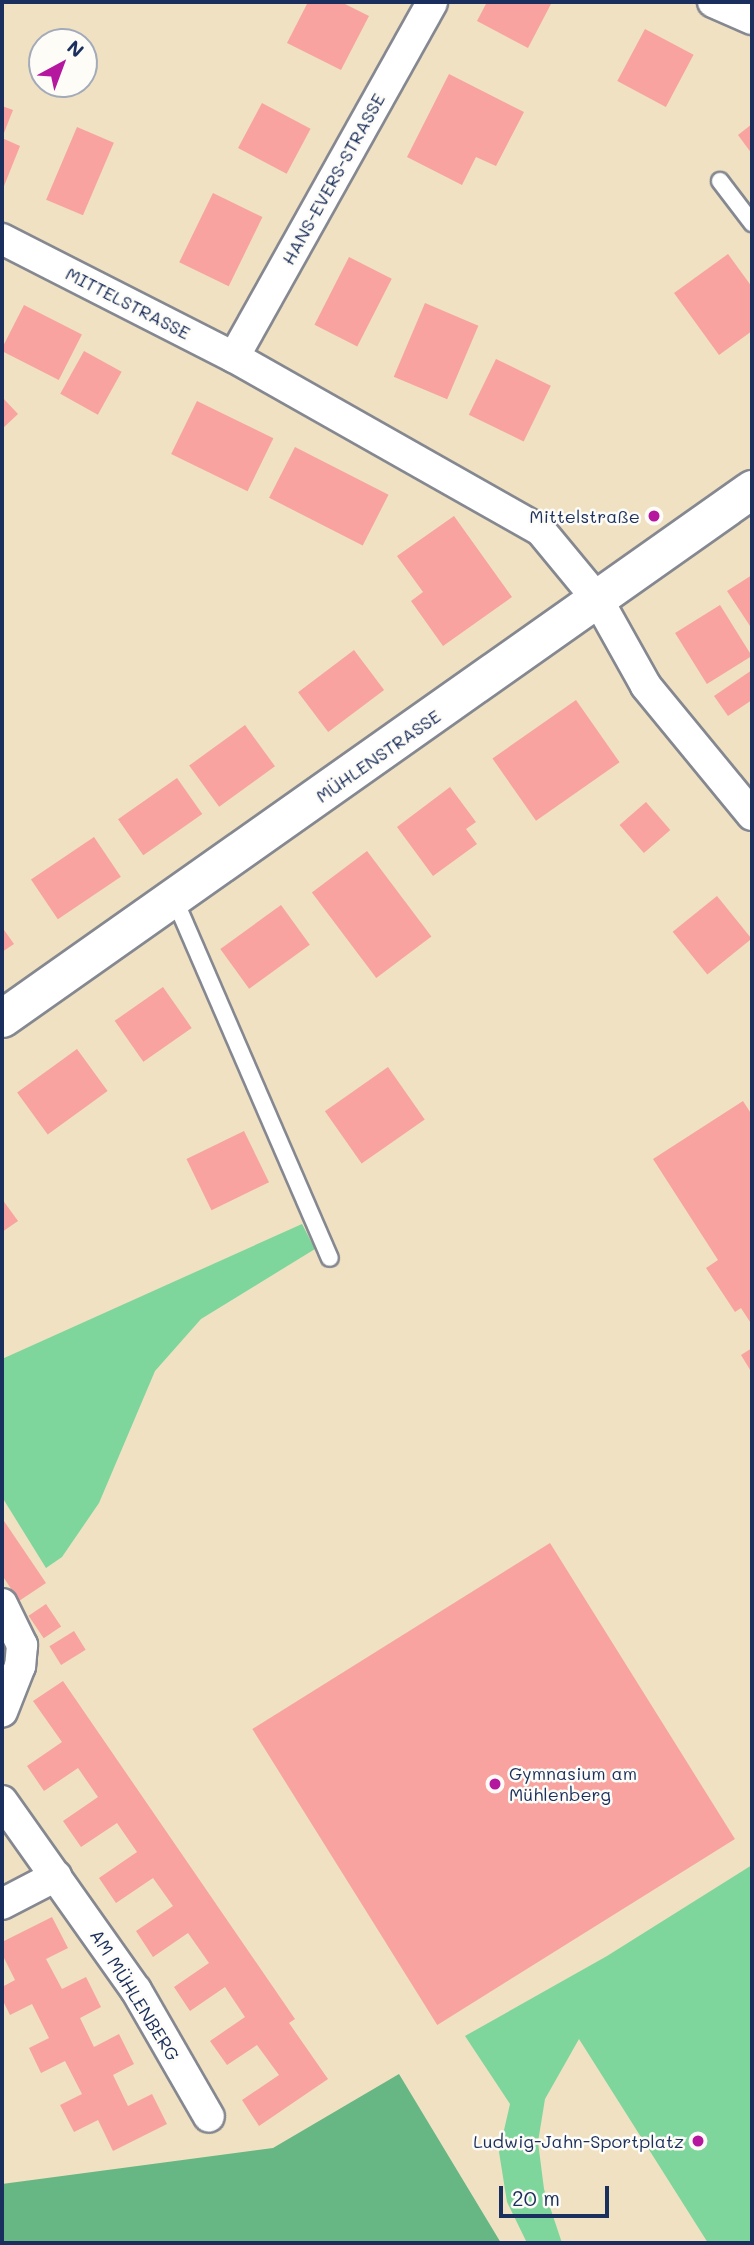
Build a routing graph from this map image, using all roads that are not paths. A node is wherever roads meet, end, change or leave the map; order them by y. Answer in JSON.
{"nodes":[{"id":1,"x":432,"y":2,"type":"edge"},
{"id":2,"x":713,"y":2,"type":"edge"},
{"id":3,"x":752,"y":19,"type":"edge"},
{"id":4,"x":720,"y":181,"type":"dead end"},
{"id":5,"x":752,"y":223,"type":"edge"},
{"id":6,"x":4,"y":243,"type":"edge"},
{"id":7,"x":234,"y":357,"type":"junction"},
{"id":8,"x":752,"y":489,"type":"edge"},
{"id":9,"x":598,"y":600,"type":"junction"},
{"id":10,"x":752,"y":815,"type":"edge"},
{"id":11,"x":174,"y":898,"type":"junction"},
{"id":12,"x":2,"y":1018,"type":"edge"},
{"id":13,"x":330,"y":1258,"type":"dead end"},
{"id":14,"x":7,"y":1611,"type":"edge"},
{"id":15,"x":2,"y":1712,"type":"edge"},
{"id":16,"x":2,"y":1801,"type":"edge"},
{"id":17,"x":56,"y":1876,"type":"junction"},
{"id":18,"x":2,"y":1904,"type":"edge"},
{"id":19,"x":209,"y":2117,"type":"dead end"}],
"edges":[{"from":1,"to":7,"type":"street","name":"HANS-EVERS-STRASSE"},
{"from":2,"to":3,"type":"street"},
{"from":4,"to":5,"type":"lane"},
{"from":6,"to":7,"type":"street","name":"MITTELSTRASSE"},
{"from":7,"to":9,"type":"street","name":"MITTELSTRASSE"},
{"from":8,"to":9,"type":"street","name":"MÜHLENSTRASSE"},
{"from":9,"to":10,"type":"street","name":"MITTELSTRASSE"},
{"from":9,"to":11,"type":"street","name":"MÜHLENSTRASSE"},
{"from":11,"to":12,"type":"street","name":"MÜHLENSTRASSE"},
{"from":11,"to":13,"type":"lane"},
{"from":14,"to":15,"type":"street"},
{"from":16,"to":17,"type":"street","name":"AM MÜHLENBERG"},
{"from":17,"to":18,"type":"street"},
{"from":17,"to":19,"type":"street","name":"AM MÜHLENBERG"}]}
